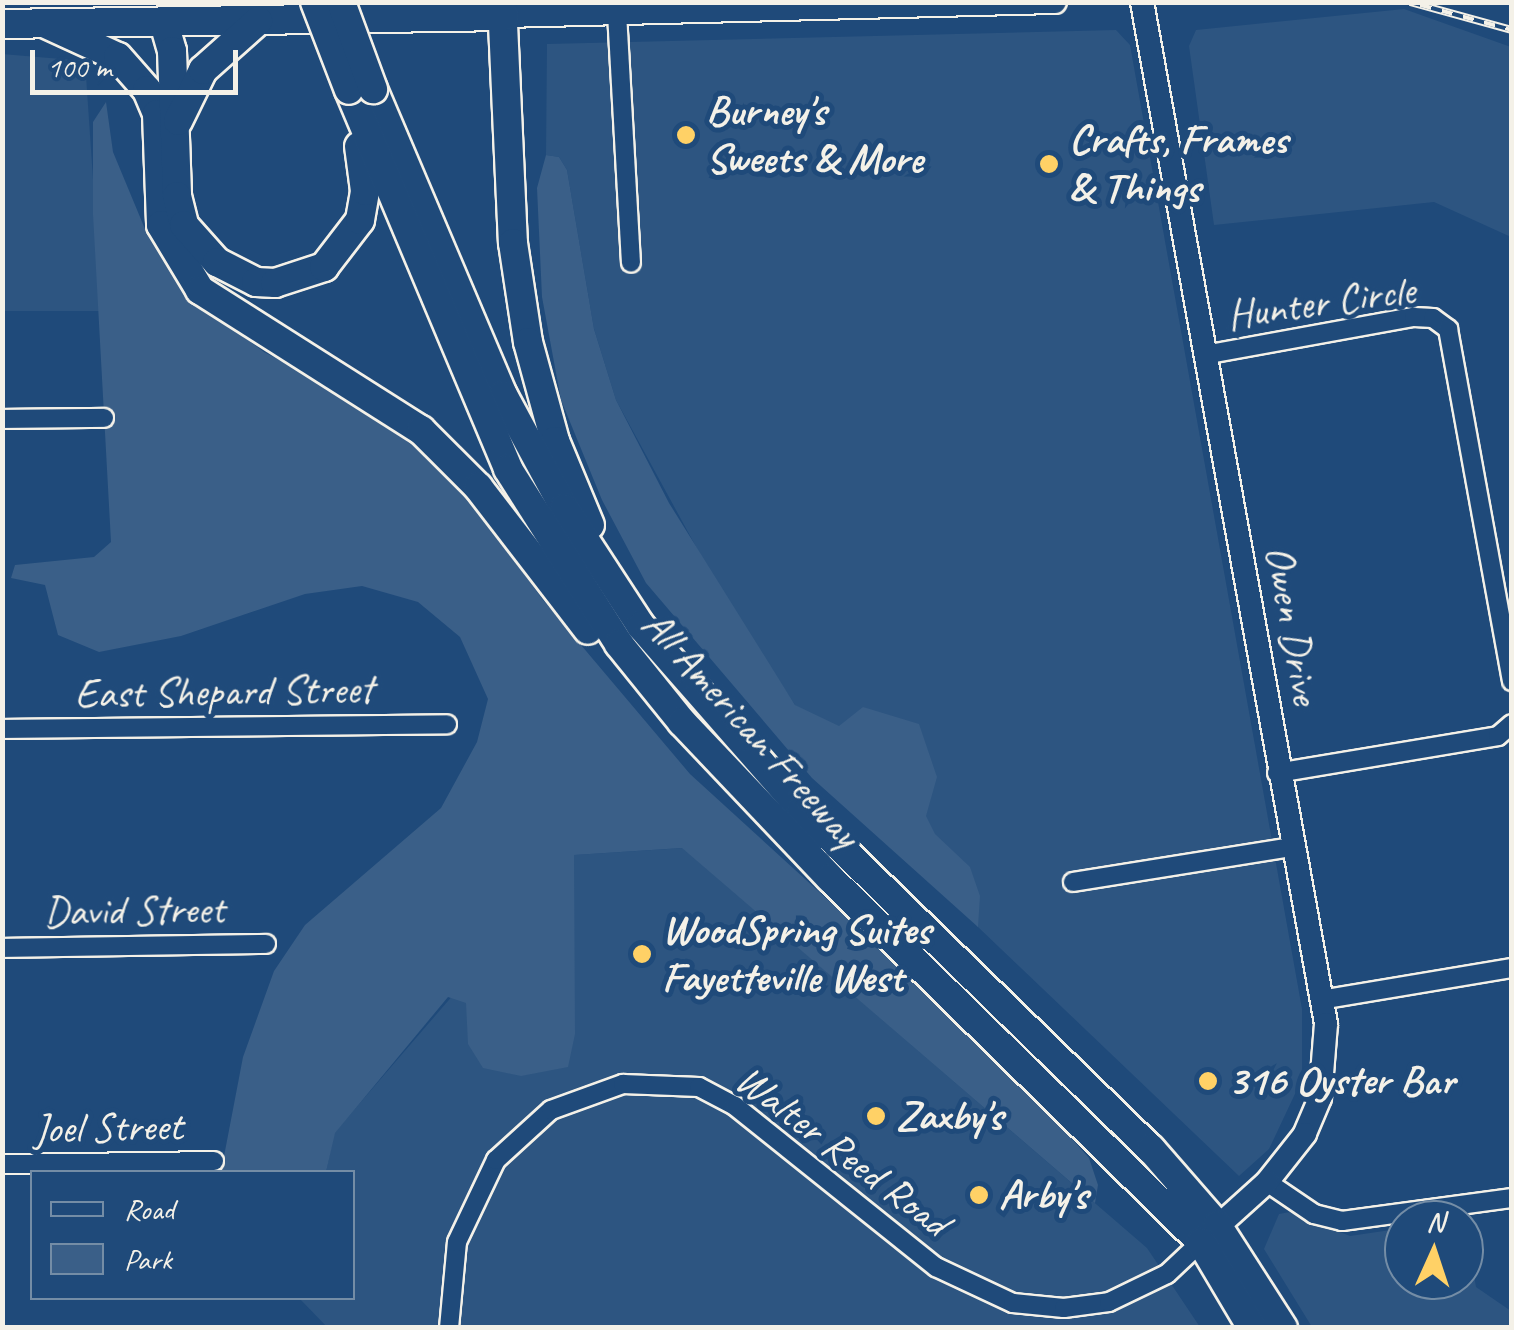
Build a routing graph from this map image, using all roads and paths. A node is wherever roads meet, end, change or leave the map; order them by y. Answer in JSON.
{"nodes":[{"id":1,"x":314,"y":2,"type":"edge"},
{"id":2,"x":342,"y":2,"type":"edge"},
{"id":3,"x":1056,"y":2,"type":"edge"},
{"id":4,"x":1142,"y":2,"type":"edge"},
{"id":5,"x":503,"y":9,"type":"edge"},
{"id":6,"x":617,"y":13,"type":"junction"},
{"id":7,"x":258,"y":21,"type":"junction"},
{"id":8,"x":44,"y":23,"type":"junction"},
{"id":9,"x":164,"y":23,"type":"junction"},
{"id":10,"x":2,"y":24,"type":"edge"},
{"id":11,"x":361,"y":90,"type":"junction"},
{"id":12,"x":166,"y":123,"type":"junction"},
{"id":13,"x":631,"y":263,"type":"dead end"},
{"id":14,"x":1204,"y":355,"type":"junction"},
{"id":15,"x":104,"y":418,"type":"dead end"},
{"id":16,"x":2,"y":419,"type":"edge"},
{"id":17,"x":614,"y":587,"type":"junction"},
{"id":18,"x":1503,"y":590,"type":"edge"},
{"id":19,"x":1512,"y":681,"type":"edge"},
{"id":20,"x":446,"y":724,"type":"dead end"},
{"id":21,"x":1512,"y":724,"type":"edge"},
{"id":22,"x":2,"y":729,"type":"edge"},
{"id":23,"x":1277,"y":773,"type":"junction"},
{"id":24,"x":1291,"y":847,"type":"junction"},
{"id":25,"x":830,"y":878,"type":"junction"},
{"id":26,"x":1073,"y":882,"type":"dead end"},
{"id":27,"x":266,"y":944,"type":"dead end"},
{"id":28,"x":2,"y":948,"type":"edge"},
{"id":29,"x":1512,"y":968,"type":"edge"},
{"id":30,"x":1321,"y":1000,"type":"junction"},
{"id":31,"x":214,"y":1161,"type":"dead end"},
{"id":32,"x":2,"y":1164,"type":"edge"},
{"id":33,"x":1267,"y":1182,"type":"junction"},
{"id":34,"x":1512,"y":1198,"type":"edge"},
{"id":35,"x":1209,"y":1234,"type":"junction"},
{"id":36,"x":449,"y":1328,"type":"edge"},
{"id":37,"x":1252,"y":1328,"type":"edge"},
{"id":38,"x":1283,"y":1328,"type":"edge"}],
"edges":[{"from":1,"to":11,"type":"highway","name":"All American Freeway","bridge":true},
{"from":2,"to":11,"type":"highway","name":"All American Freeway","bridge":true},
{"from":3,"to":6,"type":"main road"},
{"from":4,"to":14,"type":"main road","name":"Owen Drive"},
{"from":5,"to":6,"type":"main road"},
{"from":5,"to":7,"type":"highway"},
{"from":5,"to":17,"type":"highway"},
{"from":6,"to":13,"type":"street"},
{"from":7,"to":9,"type":"highway"},
{"from":7,"to":12,"type":"highway"},
{"from":8,"to":9,"type":"highway"},
{"from":8,"to":10,"type":"highway"},
{"from":8,"to":12,"type":"highway"},
{"from":9,"to":12,"type":"highway"},
{"from":11,"to":12,"type":"highway"},
{"from":11,"to":17,"type":"highway","name":"All American Freeway"},
{"from":11,"to":25,"type":"highway","name":"All American Freeway"},
{"from":12,"to":25,"type":"highway"},
{"from":14,"to":18,"type":"street","name":"Hunter Circle"},
{"from":14,"to":23,"type":"main road","name":"Owen Drive"},
{"from":15,"to":16,"type":"street"},
{"from":17,"to":35,"type":"highway","name":"All American Freeway"},
{"from":18,"to":19,"type":"street","name":"Hunter Circle"},
{"from":20,"to":22,"type":"street","name":"East Shepard Street"},
{"from":21,"to":23,"type":"street"},
{"from":23,"to":24,"type":"main road","name":"Owen Drive"},
{"from":24,"to":26,"type":"street"},
{"from":24,"to":30,"type":"main road","name":"Owen Drive"},
{"from":25,"to":35,"type":"highway","name":"All American Freeway"},
{"from":27,"to":28,"type":"street","name":"David Street"},
{"from":29,"to":30,"type":"street"},
{"from":30,"to":33,"type":"main road","name":"Owen Drive"},
{"from":31,"to":32,"type":"street","name":"Joel Street"},
{"from":33,"to":34,"type":"street"},
{"from":33,"to":35,"type":"main road","name":"Owen Drive"},
{"from":35,"to":36,"type":"street","name":"Walter Reed Road"},
{"from":35,"to":37,"type":"highway"},
{"from":35,"to":38,"type":"highway"}]}
